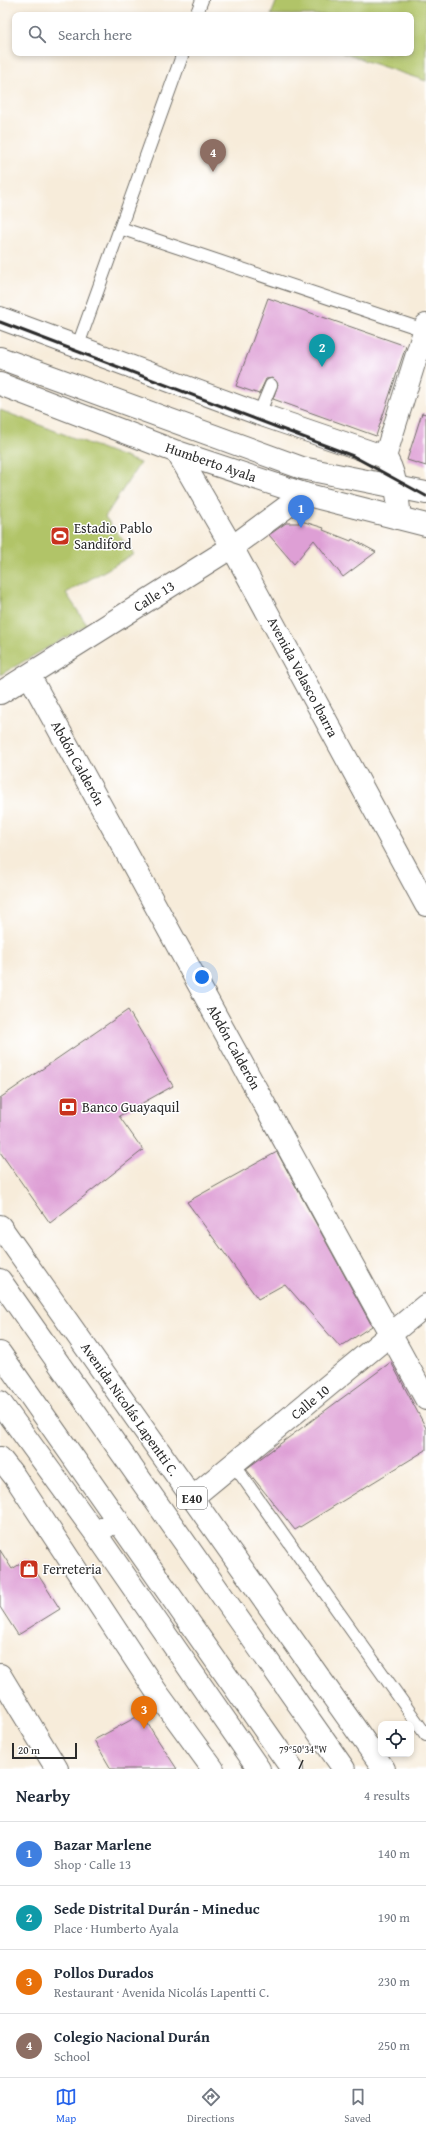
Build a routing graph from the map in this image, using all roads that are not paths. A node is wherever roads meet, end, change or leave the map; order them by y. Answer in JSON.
{"nodes":[{"id":1,"x":202,"y":0,"type":"edge"},
{"id":2,"x":197,"y":12,"type":"edge"},
{"id":3,"x":182,"y":56,"type":"edge"},
{"id":4,"x":120,"y":228,"type":"junction"},
{"id":5,"x":0,"y":318,"type":"edge"},
{"id":6,"x":425,"y":328,"type":"edge"},
{"id":7,"x":77,"y":348,"type":"junction"},
{"id":8,"x":0,"y":358,"type":"edge"},
{"id":9,"x":0,"y":384,"type":"edge"},
{"id":10,"x":271,"y":385,"type":"dead end"},
{"id":11,"x":259,"y":414,"type":"junction"},
{"id":12,"x":177,"y":452,"type":"junction"},
{"id":13,"x":385,"y":457,"type":"junction"},
{"id":14,"x":396,"y":488,"type":"junction"},
{"id":15,"x":426,"y":493,"type":"edge"},
{"id":16,"x":304,"y":494,"type":"junction"},
{"id":17,"x":400,"y":518,"type":"junction"},
{"id":18,"x":426,"y":525,"type":"edge"},
{"id":19,"x":232,"y":547,"type":"junction"},
{"id":20,"x":30,"y":675,"type":"junction"},
{"id":21,"x":0,"y":693,"type":"edge"},
{"id":22,"x":426,"y":905,"type":"edge"},
{"id":23,"x":0,"y":1226,"type":"edge"},
{"id":24,"x":0,"y":1280,"type":"edge"},
{"id":25,"x":426,"y":1305,"type":"edge"},
{"id":26,"x":391,"y":1334,"type":"junction"},
{"id":27,"x":0,"y":1353,"type":"edge"},
{"id":28,"x":426,"y":1399,"type":"edge"},
{"id":29,"x":0,"y":1402,"type":"edge"},
{"id":30,"x":0,"y":1458,"type":"edge"},
{"id":31,"x":234,"y":1465,"type":"junction"},
{"id":32,"x":192,"y":1498,"type":"junction"},
{"id":33,"x":117,"y":1520,"type":"junction"},
{"id":34,"x":96,"y":1534,"type":"junction"},
{"id":35,"x":0,"y":1675,"type":"edge"},
{"id":36,"x":426,"y":1736,"type":"edge"},
{"id":37,"x":57,"y":1769,"type":"edge"},
{"id":38,"x":212,"y":1769,"type":"edge"},
{"id":39,"x":259,"y":1769,"type":"edge"},
{"id":40,"x":292,"y":1769,"type":"edge"},
{"id":41,"x":344,"y":1769,"type":"edge"},
{"id":42,"x":384,"y":1769,"type":"edge"}],
"edges":[{"from":1,"to":2,"type":"lane"},
{"from":3,"to":4,"type":"lane"},
{"from":4,"to":6,"type":"lane"},
{"from":4,"to":7,"type":"lane"},
{"from":5,"to":7,"type":"main road"},
{"from":6,"to":13,"type":"main road"},
{"from":7,"to":11,"type":"main road"},
{"from":8,"to":14,"type":"main road","name":"Humberto Ayala"},
{"from":9,"to":12,"type":"main road","name":"Humberto Ayala"},
{"from":10,"to":11,"type":"lane"},
{"from":11,"to":13,"type":"main road"},
{"from":12,"to":16,"type":"main road","name":"Humberto Ayala"},
{"from":12,"to":19,"type":"main road","name":"Avenida Velasco Ibarra"},
{"from":13,"to":14,"type":"main road"},
{"from":14,"to":15,"type":"main road","name":"Humberto Ayala"},
{"from":14,"to":17,"type":"main road"},
{"from":16,"to":17,"type":"main road","name":"Humberto Ayala"},
{"from":16,"to":19,"type":"main road","name":"Calle 13"},
{"from":17,"to":18,"type":"main road","name":"Humberto Ayala"},
{"from":19,"to":20,"type":"main road","name":"Calle 13"},
{"from":19,"to":22,"type":"main road","name":"Avenida Velasco Ibarra"},
{"from":20,"to":21,"type":"main road","name":"Calle 13"},
{"from":20,"to":26,"type":"main road","name":"Abdón Calderón"},
{"from":23,"to":32,"type":"main road","name":"Avenida Nicolás Lapentti C.","number":"E40"},
{"from":24,"to":41,"type":"main road","number":"E40"},
{"from":25,"to":26,"type":"main road","name":"Calle 10"},
{"from":26,"to":28,"type":"main road","name":"Abdón Calderón"},
{"from":26,"to":31,"type":"main road","name":"Calle 10"},
{"from":27,"to":33,"type":"main road"},
{"from":29,"to":34,"type":"main road"},
{"from":30,"to":38,"type":"main road"},
{"from":31,"to":32,"type":"main road","name":"Calle 10"},
{"from":31,"to":36,"type":"lane"},
{"from":32,"to":42,"type":"main road","name":"Avenida Nicolás Lapentti C.","number":"E40"},
{"from":33,"to":34,"type":"main road"},
{"from":33,"to":40,"type":"main road"},
{"from":34,"to":39,"type":"main road"},
{"from":35,"to":37,"type":"main road"}]}
